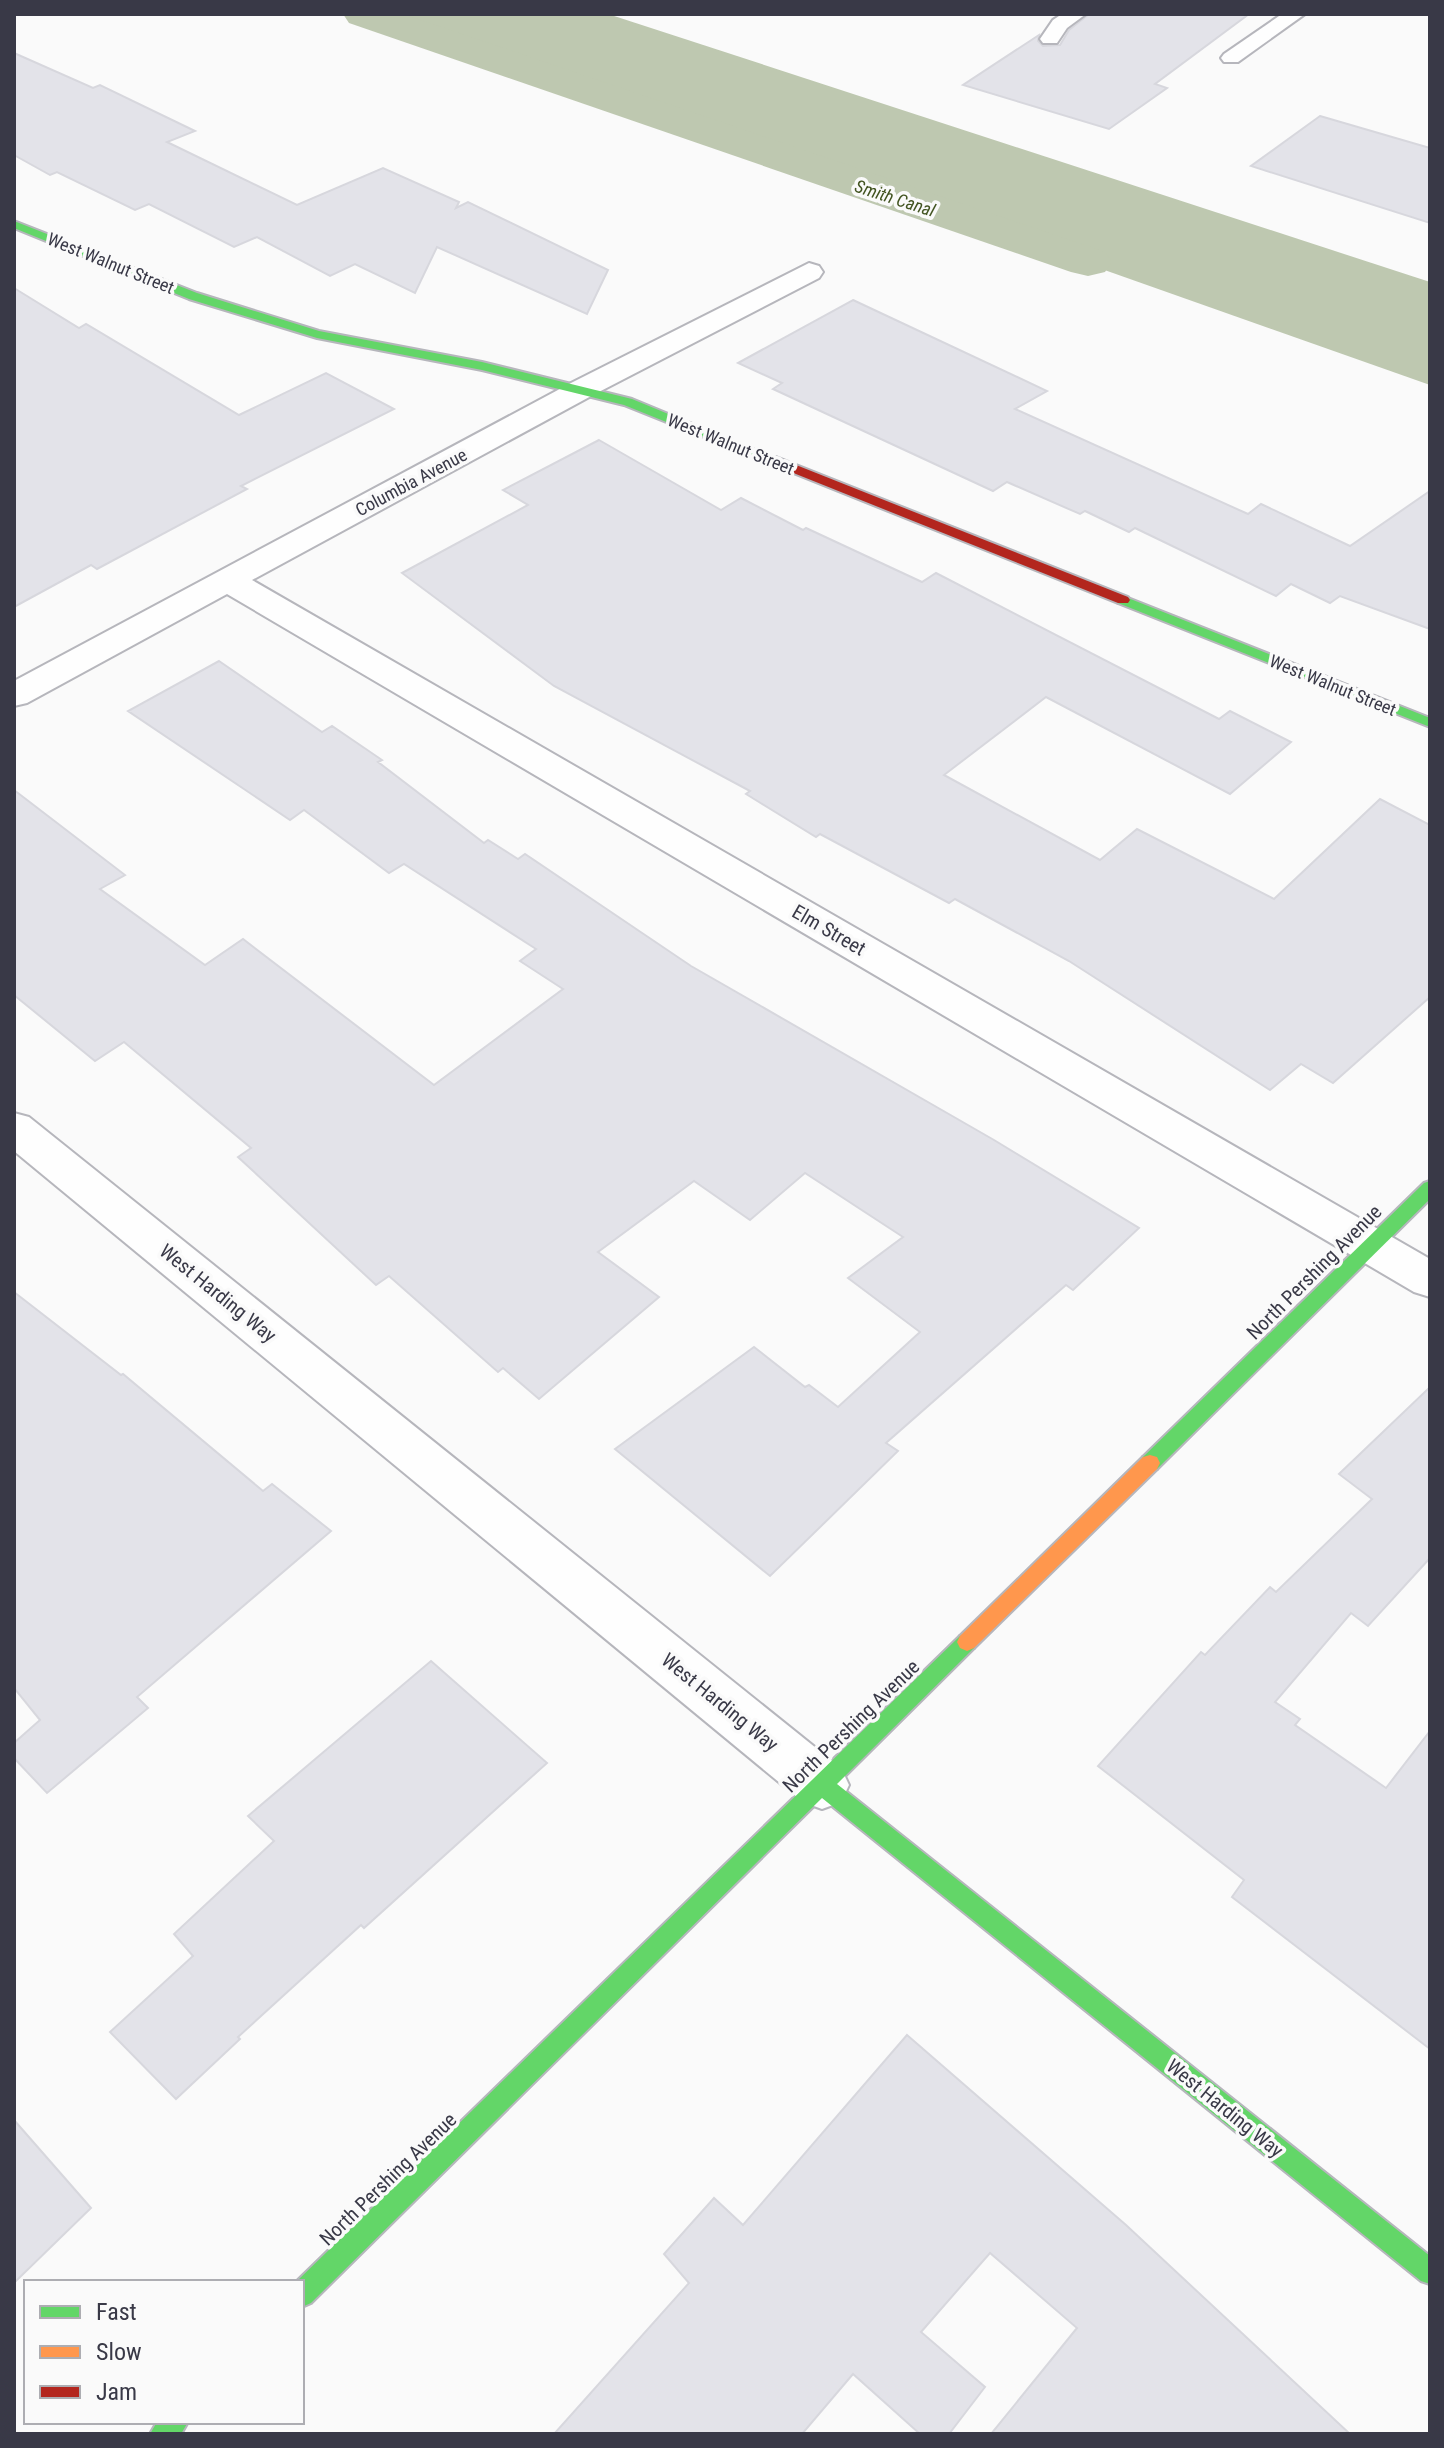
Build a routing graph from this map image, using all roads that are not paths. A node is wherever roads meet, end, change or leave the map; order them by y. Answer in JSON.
{"nodes":[{"id":1,"x":1076,"y":14,"type":"edge"},
{"id":2,"x":1295,"y":14,"type":"edge"},
{"id":3,"x":1050,"y":39,"type":"dead end"},
{"id":4,"x":1231,"y":58,"type":"dead end"},
{"id":5,"x":14,"y":224,"type":"edge"},
{"id":6,"x":809,"y":272,"type":"dead end"},
{"id":7,"x":582,"y":389,"type":"junction"},
{"id":8,"x":228,"y":580,"type":"junction"},
{"id":9,"x":14,"y":695,"type":"edge"},
{"id":10,"x":1430,"y":723,"type":"edge"},
{"id":11,"x":14,"y":1128,"type":"edge"},
{"id":12,"x":1430,"y":1188,"type":"edge"},
{"id":13,"x":1372,"y":1246,"type":"junction"},
{"id":14,"x":1430,"y":1280,"type":"edge"},
{"id":15,"x":822,"y":1785,"type":"junction"},
{"id":16,"x":1430,"y":2272,"type":"edge"},
{"id":17,"x":304,"y":2292,"type":"edge"}],
"edges":[{"from":1,"to":3,"type":"lane"},
{"from":2,"to":4,"type":"lane"},
{"from":5,"to":7,"type":"street","name":"West Walnut Street"},
{"from":6,"to":7,"type":"street","name":"Columbia Avenue"},
{"from":7,"to":8,"type":"street","name":"Columbia Avenue"},
{"from":7,"to":10,"type":"street","name":"West Walnut Street"},
{"from":8,"to":9,"type":"street","name":"Columbia Avenue"},
{"from":8,"to":13,"type":"street","name":"Elm Street"},
{"from":11,"to":15,"type":"street","name":"West Harding Way"},
{"from":12,"to":13,"type":"street","name":"North Pershing Avenue"},
{"from":13,"to":14,"type":"street","name":"Elm Street"},
{"from":13,"to":15,"type":"street","name":"North Pershing Avenue"},
{"from":15,"to":16,"type":"street","name":"West Harding Way"},
{"from":15,"to":17,"type":"street","name":"North Pershing Avenue"}]}
